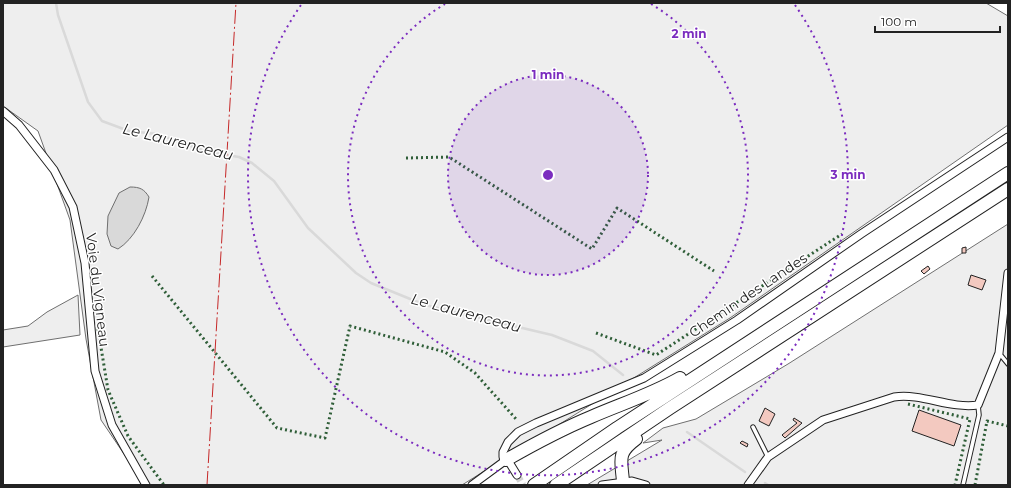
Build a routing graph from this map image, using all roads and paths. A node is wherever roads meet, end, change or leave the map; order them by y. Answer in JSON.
{"nodes":[{"id":1,"x":3,"y":111,"type":"edge"},
{"id":2,"x":1008,"y":137,"type":"edge"},
{"id":3,"x":1008,"y":173,"type":"edge"},
{"id":4,"x":1008,"y":189,"type":"edge"},
{"id":5,"x":1008,"y":273,"type":"edge"},
{"id":6,"x":999,"y":353,"type":"junction"},
{"id":7,"x":1008,"y":364,"type":"edge"},
{"id":8,"x":698,"y":375,"type":"junction"},
{"id":9,"x":978,"y":405,"type":"junction"},
{"id":10,"x":670,"y":408,"type":"junction"},
{"id":11,"x":754,"y":427,"type":"dead end"},
{"id":12,"x":768,"y":457,"type":"junction"},
{"id":13,"x":506,"y":460,"type":"junction"},
{"id":14,"x":517,"y":475,"type":"tunnel mouth"},
{"id":15,"x":623,"y":481,"type":"junction"},
{"id":16,"x":146,"y":485,"type":"edge"},
{"id":17,"x":472,"y":485,"type":"edge"},
{"id":18,"x":534,"y":485,"type":"edge"},
{"id":19,"x":556,"y":485,"type":"edge"},
{"id":20,"x":602,"y":485,"type":"edge"},
{"id":21,"x":646,"y":485,"type":"edge"},
{"id":22,"x":748,"y":485,"type":"edge"},
{"id":23,"x":963,"y":485,"type":"edge"}],
"edges":[{"from":1,"to":16,"type":"street","name":"Voie du Vigneau"},
{"from":2,"to":13,"type":"street","name":"Chemin des Landes"},
{"from":3,"to":8,"type":"highway"},
{"from":4,"to":10,"type":"highway"},
{"from":5,"to":6,"type":"street"},
{"from":6,"to":7,"type":"lane"},
{"from":6,"to":9,"type":"street"},
{"from":8,"to":13,"type":"highway"},
{"from":8,"to":18,"type":"highway"},
{"from":9,"to":12,"type":"street"},
{"from":9,"to":23,"type":"lane"},
{"from":10,"to":15,"type":"highway"},
{"from":10,"to":19,"type":"highway"},
{"from":11,"to":12,"type":"lane"},
{"from":12,"to":22,"type":"street"},
{"from":13,"to":14,"type":"street"},
{"from":13,"to":17,"type":"street"},
{"from":15,"to":20,"type":"street"},
{"from":15,"to":21,"type":"street"}]}
